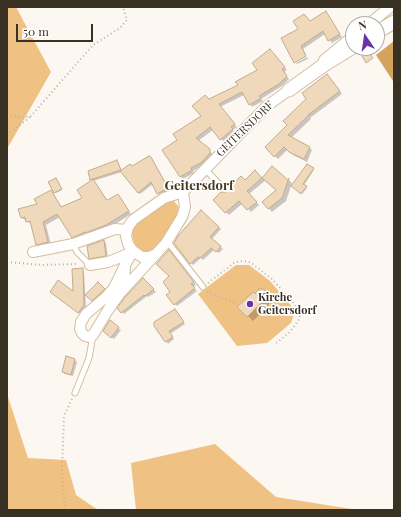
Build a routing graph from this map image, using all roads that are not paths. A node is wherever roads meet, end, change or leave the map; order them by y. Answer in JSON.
{"nodes":[{"id":1,"x":390,"y":7,"type":"edge"},
{"id":2,"x":379,"y":16,"type":"edge"},
{"id":3,"x":394,"y":22,"type":"edge"},
{"id":4,"x":385,"y":27,"type":"edge"},
{"id":5,"x":345,"y":42,"type":"edge"},
{"id":6,"x":345,"y":52,"type":"edge"},
{"id":7,"x":321,"y":67,"type":"junction"},
{"id":8,"x":289,"y":90,"type":"joint"},
{"id":9,"x":205,"y":169,"type":"junction"},
{"id":10,"x":224,"y":189,"type":"dead end"},
{"id":11,"x":183,"y":192,"type":"junction"},
{"id":12,"x":127,"y":230,"type":"junction"},
{"id":13,"x":167,"y":241,"type":"junction"},
{"id":14,"x":73,"y":244,"type":"junction"},
{"id":15,"x":133,"y":251,"type":"junction"},
{"id":16,"x":33,"y":252,"type":"dead end"},
{"id":17,"x":156,"y":254,"type":"junction"},
{"id":18,"x":90,"y":265,"type":"joint"},
{"id":19,"x":125,"y":265,"type":"junction"},
{"id":20,"x":203,"y":287,"type":"road end"},
{"id":21,"x":120,"y":294,"type":"junction"},
{"id":22,"x":93,"y":335,"type":"junction"},
{"id":23,"x":75,"y":393,"type":"road end"}],
"edges":[{"from":1,"to":2,"type":"street"},
{"from":3,"to":4,"type":"street"},
{"from":5,"to":7,"type":"street"},
{"from":6,"to":7,"type":"street","name":"GEITERSDORF"},
{"from":7,"to":8,"type":"street","name":"GEITERSDORF"},
{"from":8,"to":9,"type":"street","name":"GEITERSDORF"},
{"from":9,"to":10,"type":"lane"},
{"from":9,"to":11,"type":"street","name":"GEITERSDORF"},
{"from":11,"to":12,"type":"street","name":"GEITERSDORF"},
{"from":11,"to":13,"type":"street"},
{"from":12,"to":14,"type":"street"},
{"from":12,"to":15,"type":"street"},
{"from":13,"to":17,"type":"street"},
{"from":13,"to":20,"type":"lane"},
{"from":14,"to":16,"type":"street"},
{"from":14,"to":18,"type":"lane"},
{"from":15,"to":17,"type":"street"},
{"from":15,"to":18,"type":"street"},
{"from":15,"to":19,"type":"street"},
{"from":17,"to":21,"type":"street"},
{"from":19,"to":21,"type":"street"},
{"from":19,"to":22,"type":"street"},
{"from":21,"to":22,"type":"street"},
{"from":22,"to":23,"type":"lane"}]}
